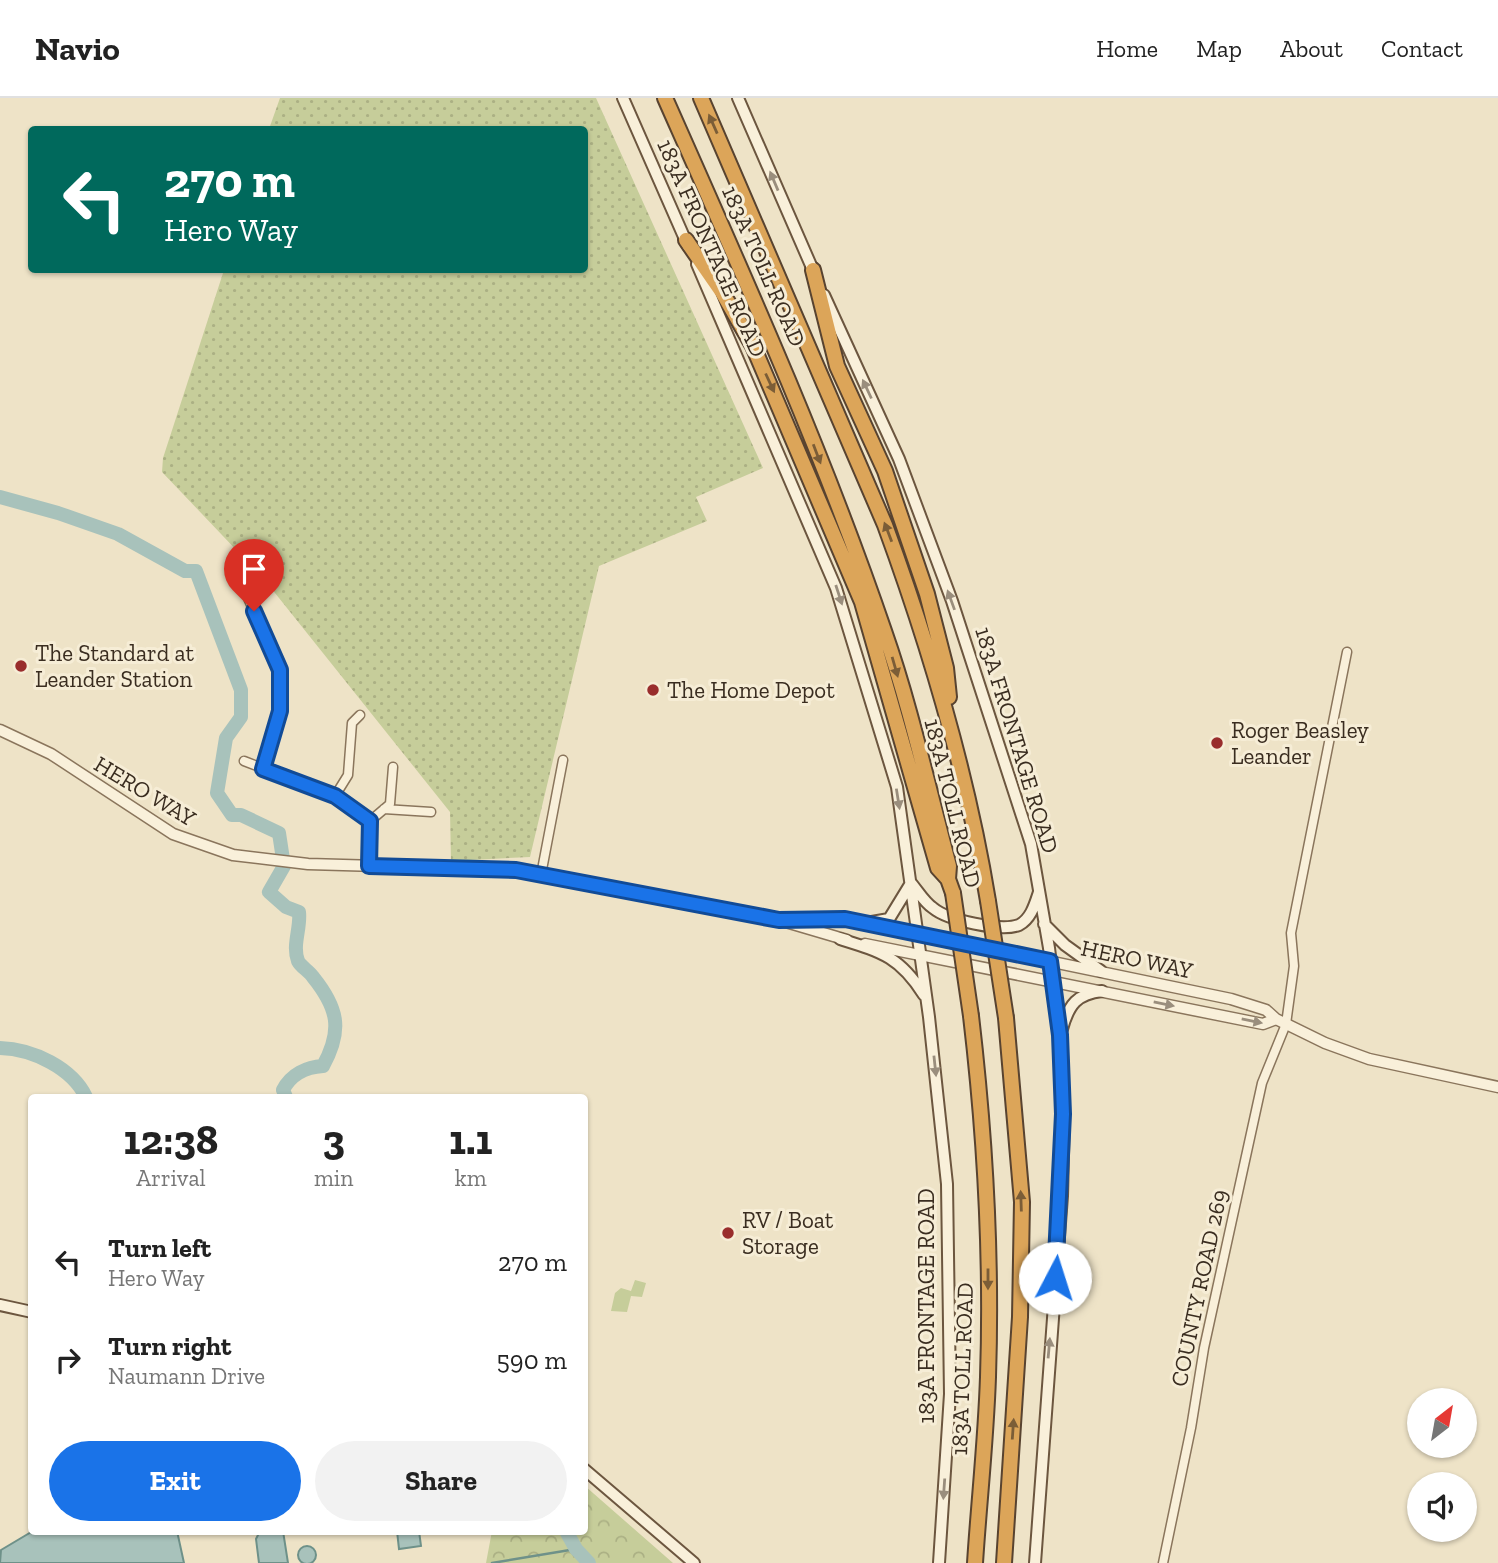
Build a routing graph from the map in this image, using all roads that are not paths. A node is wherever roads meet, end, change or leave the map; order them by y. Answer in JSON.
{"nodes":[{"id":1,"x":623,"y":98,"type":"edge"},
{"id":2,"x":665,"y":98,"type":"edge"},
{"id":3,"x":701,"y":98,"type":"edge"},
{"id":4,"x":738,"y":98,"type":"edge"},
{"id":5,"x":686,"y":240,"type":"junction"},
{"id":6,"x":813,"y":271,"type":"junction"},
{"id":7,"x":244,"y":589,"type":"dead end"},
{"id":8,"x":1347,"y":652,"type":"dead end"},
{"id":9,"x":360,"y":715,"type":"dead end"},
{"id":10,"x":0,"y":730,"type":"edge"},
{"id":11,"x":955,"y":737,"type":"junction"},
{"id":12,"x":563,"y":760,"type":"dead end"},
{"id":13,"x":244,"y":761,"type":"dead end"},
{"id":14,"x":393,"y":766,"type":"dead end"},
{"id":15,"x":263,"y":769,"type":"junction"},
{"id":16,"x":335,"y":796,"type":"junction"},
{"id":17,"x":384,"y":809,"type":"junction"},
{"id":18,"x":431,"y":812,"type":"dead end"},
{"id":19,"x":370,"y":821,"type":"junction"},
{"id":20,"x":369,"y":866,"type":"junction"},
{"id":21,"x":541,"y":875,"type":"junction"},
{"id":22,"x":911,"y":883,"type":"junction"},
{"id":23,"x":950,"y":886,"type":"junction"},
{"id":24,"x":1039,"y":892,"type":"junction"},
{"id":25,"x":779,"y":920,"type":"junction"},
{"id":26,"x":866,"y":923,"type":"junction"},
{"id":27,"x":1044,"y":924,"type":"junction"},
{"id":28,"x":918,"y":933,"type":"junction"},
{"id":29,"x":840,"y":939,"type":"junction"},
{"id":30,"x":920,"y":955,"type":"junction"},
{"id":31,"x":1050,"y":961,"type":"junction"},
{"id":32,"x":1101,"y":971,"type":"junction"},
{"id":33,"x":1052,"y":981,"type":"junction"},
{"id":34,"x":1102,"y":991,"type":"junction"},
{"id":35,"x":926,"y":999,"type":"junction"},
{"id":36,"x":1281,"y":1021,"type":"junction"},
{"id":37,"x":1060,"y":1035,"type":"junction"},
{"id":38,"x":1498,"y":1087,"type":"edge"},
{"id":39,"x":0,"y":1305,"type":"edge"},
{"id":40,"x":28,"y":1311,"type":"edge"},
{"id":41,"x":588,"y":1472,"type":"edge"},
{"id":42,"x":694,"y":1563,"type":"edge"},
{"id":43,"x":939,"y":1563,"type":"edge"},
{"id":44,"x":975,"y":1563,"type":"edge"},
{"id":45,"x":1004,"y":1563,"type":"edge"},
{"id":46,"x":1034,"y":1563,"type":"edge"},
{"id":47,"x":1163,"y":1563,"type":"edge"}],
"edges":[{"from":1,"to":5,"type":"main road","name":"183A FRONTAGE ROAD"},
{"from":2,"to":23,"type":"highway","name":"183A TOLL ROAD","one_way":true},
{"from":11,"to":3,"type":"highway","name":"183A TOLL ROAD","one_way":true},
{"from":6,"to":4,"type":"main road","name":"183A FRONTAGE ROAD","one_way":true},
{"from":5,"to":22,"type":"main road","name":"183A FRONTAGE ROAD","one_way":true},
{"from":5,"to":23,"type":"highway","one_way":true},
{"from":6,"to":11,"type":"highway"},
{"from":24,"to":6,"type":"main road","name":"183A FRONTAGE ROAD","one_way":true},
{"from":7,"to":15,"type":"street"},
{"from":8,"to":36,"type":"street","name":"COUNTY ROAD 269"},
{"from":9,"to":16,"type":"street"},
{"from":10,"to":20,"type":"street","name":"HERO WAY"},
{"from":45,"to":11,"type":"highway","name":"183A TOLL ROAD","one_way":true,"bridge":true},
{"from":12,"to":21,"type":"street"},
{"from":13,"to":15,"type":"street"},
{"from":14,"to":17,"type":"street"},
{"from":15,"to":16,"type":"street"},
{"from":16,"to":19,"type":"street"},
{"from":17,"to":18,"type":"street"},
{"from":17,"to":19,"type":"street"},
{"from":19,"to":20,"type":"street"},
{"from":20,"to":21,"type":"street","name":"HERO WAY"},
{"from":21,"to":25,"type":"street","name":"HERO WAY"},
{"from":22,"to":24,"type":"main road"},
{"from":22,"to":26,"type":"main road"},
{"from":22,"to":28,"type":"main road","name":"183A FRONTAGE ROAD"},
{"from":23,"to":44,"type":"highway","name":"183A TOLL ROAD","one_way":true,"bridge":true},
{"from":24,"to":27,"type":"main road","name":"183A FRONTAGE ROAD"},
{"from":25,"to":26,"type":"street","name":"HERO WAY"},
{"from":25,"to":29,"type":"street","name":"HERO WAY"},
{"from":26,"to":28,"type":"street","name":"HERO WAY"},
{"from":27,"to":31,"type":"main road","name":"183A FRONTAGE ROAD"},
{"from":27,"to":32,"type":"main road"},
{"from":28,"to":30,"type":"main road","name":"183A FRONTAGE ROAD"},
{"from":28,"to":31,"type":"street","name":"HERO WAY"},
{"from":29,"to":30,"type":"street","name":"HERO WAY"},
{"from":29,"to":35,"type":"main road"},
{"from":30,"to":33,"type":"street","name":"HERO WAY"},
{"from":30,"to":35,"type":"main road","name":"183A FRONTAGE ROAD"},
{"from":31,"to":32,"type":"street","name":"HERO WAY"},
{"from":31,"to":33,"type":"main road","name":"183A FRONTAGE ROAD"},
{"from":32,"to":36,"type":"street","name":"HERO WAY"},
{"from":33,"to":34,"type":"street","name":"HERO WAY"},
{"from":33,"to":37,"type":"main road","name":"183A FRONTAGE ROAD"},
{"from":34,"to":36,"type":"street","name":"HERO WAY","one_way":true},
{"from":34,"to":37,"type":"main road"},
{"from":35,"to":43,"type":"main road","name":"183A FRONTAGE ROAD","one_way":true},
{"from":36,"to":38,"type":"street"},
{"from":36,"to":47,"type":"street","name":"COUNTY ROAD 269"},
{"from":46,"to":37,"type":"main road","name":"183A FRONTAGE ROAD","one_way":true},
{"from":39,"to":40,"type":"main road"},
{"from":41,"to":42,"type":"main road"}]}
